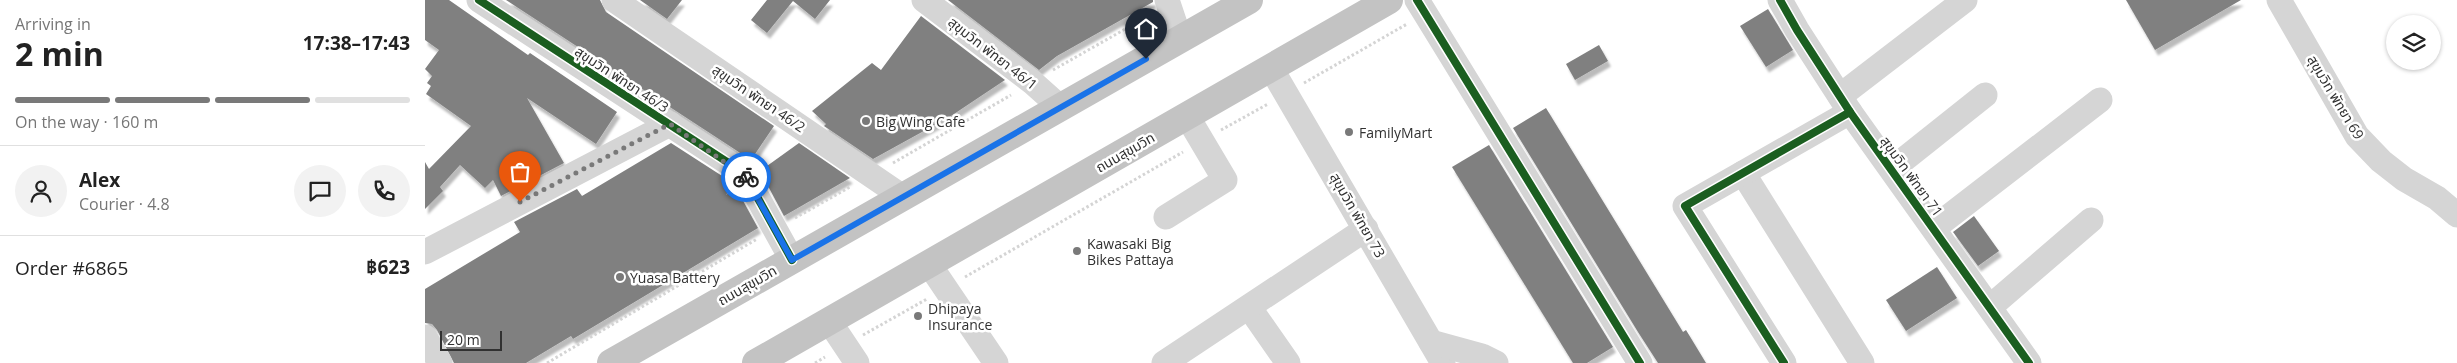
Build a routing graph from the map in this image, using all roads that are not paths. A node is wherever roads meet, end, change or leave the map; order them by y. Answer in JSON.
{"nodes":[{"id":1,"x":479,"y":0,"type":"edge"},
{"id":2,"x":614,"y":0,"type":"edge"},
{"id":3,"x":924,"y":0,"type":"edge"},
{"id":4,"x":1167,"y":0,"type":"edge"},
{"id":5,"x":1249,"y":0,"type":"edge"},
{"id":6,"x":1389,"y":0,"type":"edge"},
{"id":7,"x":1780,"y":0,"type":"edge"},
{"id":8,"x":1965,"y":0,"type":"edge"},
{"id":9,"x":2279,"y":0,"type":"edge"},
{"id":10,"x":1421,"y":7,"type":"edge"},
{"id":11,"x":1180,"y":39,"type":"junction"},
{"id":12,"x":1271,"y":68,"type":"junction"},
{"id":13,"x":1985,"y":95,"type":"dead end"},
{"id":14,"x":2100,"y":100,"type":"dead end"},
{"id":15,"x":1845,"y":104,"type":"junction"},
{"id":16,"x":1061,"y":107,"type":"junction"},
{"id":17,"x":1187,"y":116,"type":"junction"},
{"id":18,"x":670,"y":124,"type":"junction"},
{"id":19,"x":1892,"y":169,"type":"junction"},
{"id":20,"x":1743,"y":173,"type":"junction"},
{"id":21,"x":903,"y":197,"type":"junction"},
{"id":22,"x":2457,"y":215,"type":"edge"},
{"id":23,"x":1166,"y":217,"type":"dead end"},
{"id":24,"x":2091,"y":220,"type":"dead end"},
{"id":25,"x":1935,"y":228,"type":"junction"},
{"id":26,"x":1366,"y":229,"type":"junction"},
{"id":27,"x":425,"y":252,"type":"edge"},
{"id":28,"x":792,"y":260,"type":"junction"},
{"id":29,"x":929,"y":264,"type":"junction"},
{"id":30,"x":1249,"y":307,"type":"junction"},
{"id":31,"x":1990,"y":307,"type":"junction"},
{"id":32,"x":829,"y":321,"type":"junction"},
{"id":33,"x":425,"y":337,"type":"edge"},
{"id":34,"x":1431,"y":342,"type":"junction"},
{"id":35,"x":851,"y":354,"type":"edge"},
{"id":36,"x":440,"y":363,"type":"edge"},
{"id":37,"x":611,"y":363,"type":"edge"},
{"id":38,"x":756,"y":363,"type":"edge"},
{"id":39,"x":996,"y":363,"type":"edge"},
{"id":40,"x":1164,"y":363,"type":"edge"},
{"id":41,"x":1288,"y":363,"type":"edge"},
{"id":42,"x":1443,"y":363,"type":"edge"},
{"id":43,"x":1496,"y":363,"type":"edge"},
{"id":44,"x":1640,"y":363,"type":"edge"},
{"id":45,"x":1784,"y":363,"type":"edge"},
{"id":46,"x":1862,"y":363,"type":"edge"},
{"id":47,"x":2029,"y":363,"type":"edge"}],
"edges":[{"from":1,"to":18,"type":"street","name":"สุขุมวิท พัทยา 46/3"},
{"from":2,"to":21,"type":"street","name":"สุขุมวิท พัทยา 46/2"},
{"from":3,"to":16,"type":"street","name":"สุขุมวิท พัทยา 46/1"},
{"from":4,"to":11,"type":"street"},
{"from":5,"to":11,"type":"highway","name":"ถนนสุขุมวิท"},
{"from":6,"to":12,"type":"highway","name":"ถนนสุขุมวิท"},
{"from":7,"to":15,"type":"street","name":"สุขุมวิท พัทยา 71"},
{"from":8,"to":15,"type":"street"},
{"from":9,"to":22,"type":"street","name":"สุขุมวิท พัทยา 69"},
{"from":10,"to":44,"type":"street"},
{"from":11,"to":16,"type":"highway","name":"ถนนสุขุมวิท"},
{"from":12,"to":17,"type":"highway","name":"ถนนสุขุมวิท"},
{"from":12,"to":26,"type":"street","name":"สุขุมวิท พัทยา 73"},
{"from":13,"to":19,"type":"street"},
{"from":14,"to":25,"type":"street"},
{"from":15,"to":19,"type":"street","name":"สุขุมวิท พัทยา 71"},
{"from":15,"to":20,"type":"street"},
{"from":16,"to":21,"type":"highway","name":"ถนนสุขุมวิท"},
{"from":17,"to":23,"type":"street"},
{"from":17,"to":29,"type":"highway","name":"ถนนสุขุมวิท"},
{"from":18,"to":27,"type":"street"},
{"from":18,"to":28,"type":"street","name":"สุขุมวิท พัทยา 46/3"},
{"from":19,"to":25,"type":"street","name":"สุขุมวิท พัทยา 71"},
{"from":20,"to":45,"type":"street"},
{"from":20,"to":46,"type":"street"},
{"from":21,"to":28,"type":"highway","name":"ถนนสุขุมวิท"},
{"from":24,"to":31,"type":"street"},
{"from":25,"to":31,"type":"street","name":"สุขุมวิท พัทยา 71"},
{"from":26,"to":30,"type":"street"},
{"from":26,"to":34,"type":"street","name":"สุขุมวิท พัทยา 73"},
{"from":28,"to":37,"type":"highway","name":"ถนนสุขุมวิท"},
{"from":29,"to":32,"type":"highway","name":"ถนนสุขุมวิท"},
{"from":29,"to":39,"type":"street"},
{"from":30,"to":40,"type":"street"},
{"from":30,"to":41,"type":"street"},
{"from":31,"to":47,"type":"street","name":"สุขุมวิท พัทยา 71"},
{"from":32,"to":35,"type":"street"},
{"from":32,"to":38,"type":"highway","name":"ถนนสุขุมวิท"},
{"from":33,"to":36,"type":"street"},
{"from":34,"to":42,"type":"street","name":"สุขุมวิท พัทยา 73"},
{"from":34,"to":43,"type":"street"}]}
